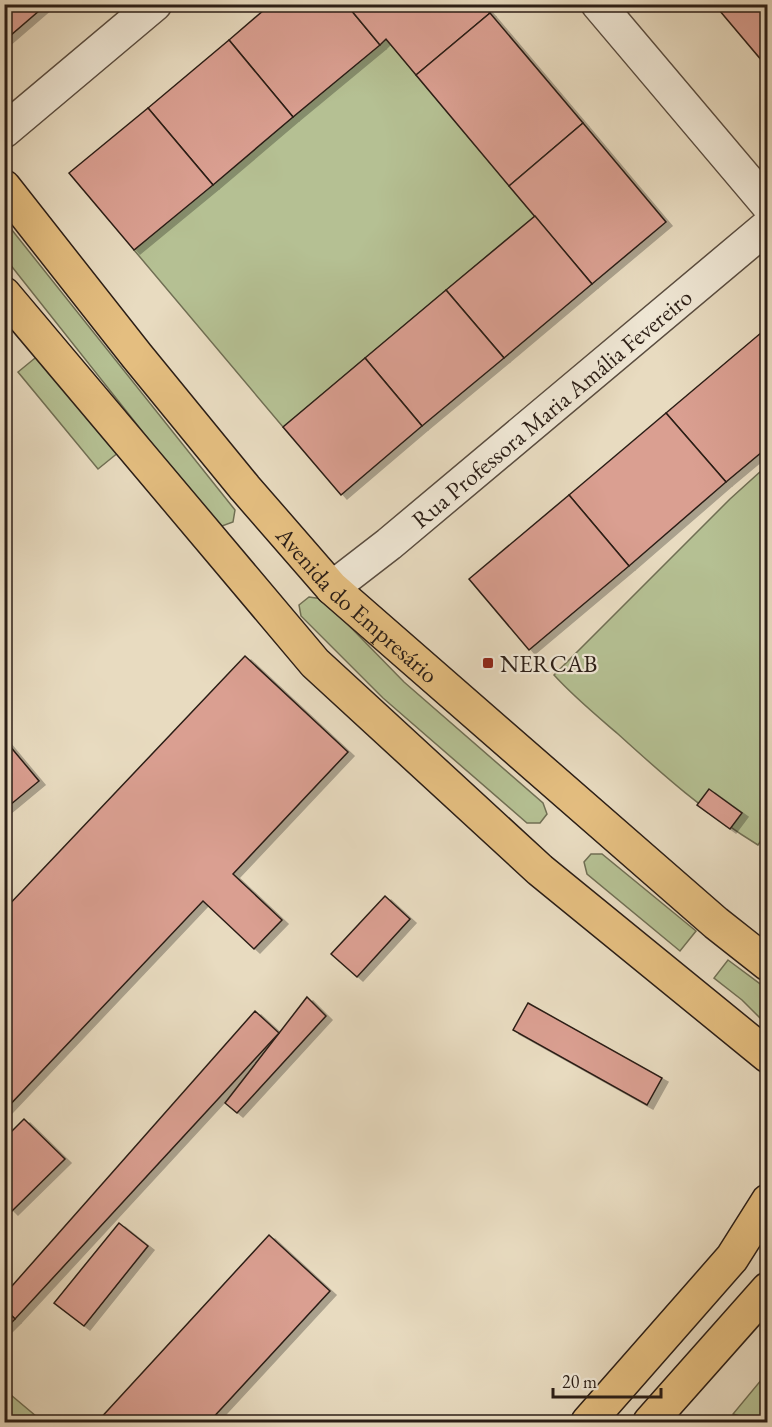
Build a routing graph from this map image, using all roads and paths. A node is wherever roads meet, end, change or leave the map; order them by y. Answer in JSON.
{"nodes":[{"id":1,"x":155,"y":4,"type":"edge"},
{"id":2,"x":598,"y":4,"type":"edge"},
{"id":3,"x":4,"y":130,"type":"edge"},
{"id":4,"x":4,"y":187,"type":"edge"},
{"id":5,"x":768,"y":205,"type":"edge"},
{"id":6,"x":768,"y":226,"type":"edge"},
{"id":7,"x":4,"y":294,"type":"edge"},
{"id":8,"x":332,"y":588,"type":"junction"},
{"id":9,"x":768,"y":964,"type":"edge"},
{"id":10,"x":768,"y":1056,"type":"edge"},
{"id":11,"x":768,"y":1201,"type":"edge"},
{"id":12,"x":768,"y":1289,"type":"edge"},
{"id":13,"x":588,"y":1422,"type":"edge"},
{"id":14,"x":650,"y":1422,"type":"edge"}],
"edges":[{"from":1,"to":3,"type":"street"},
{"from":2,"to":5,"type":"street"},
{"from":4,"to":8,"type":"main road","name":"Avenida do Empresário"},
{"from":6,"to":8,"type":"street","name":"Rua Professora Maria Amália Fevereiro"},
{"from":7,"to":10,"type":"main road"},
{"from":8,"to":9,"type":"main road","name":"Avenida do Empresário"},
{"from":11,"to":13,"type":"main road"},
{"from":12,"to":14,"type":"main road"}]}
